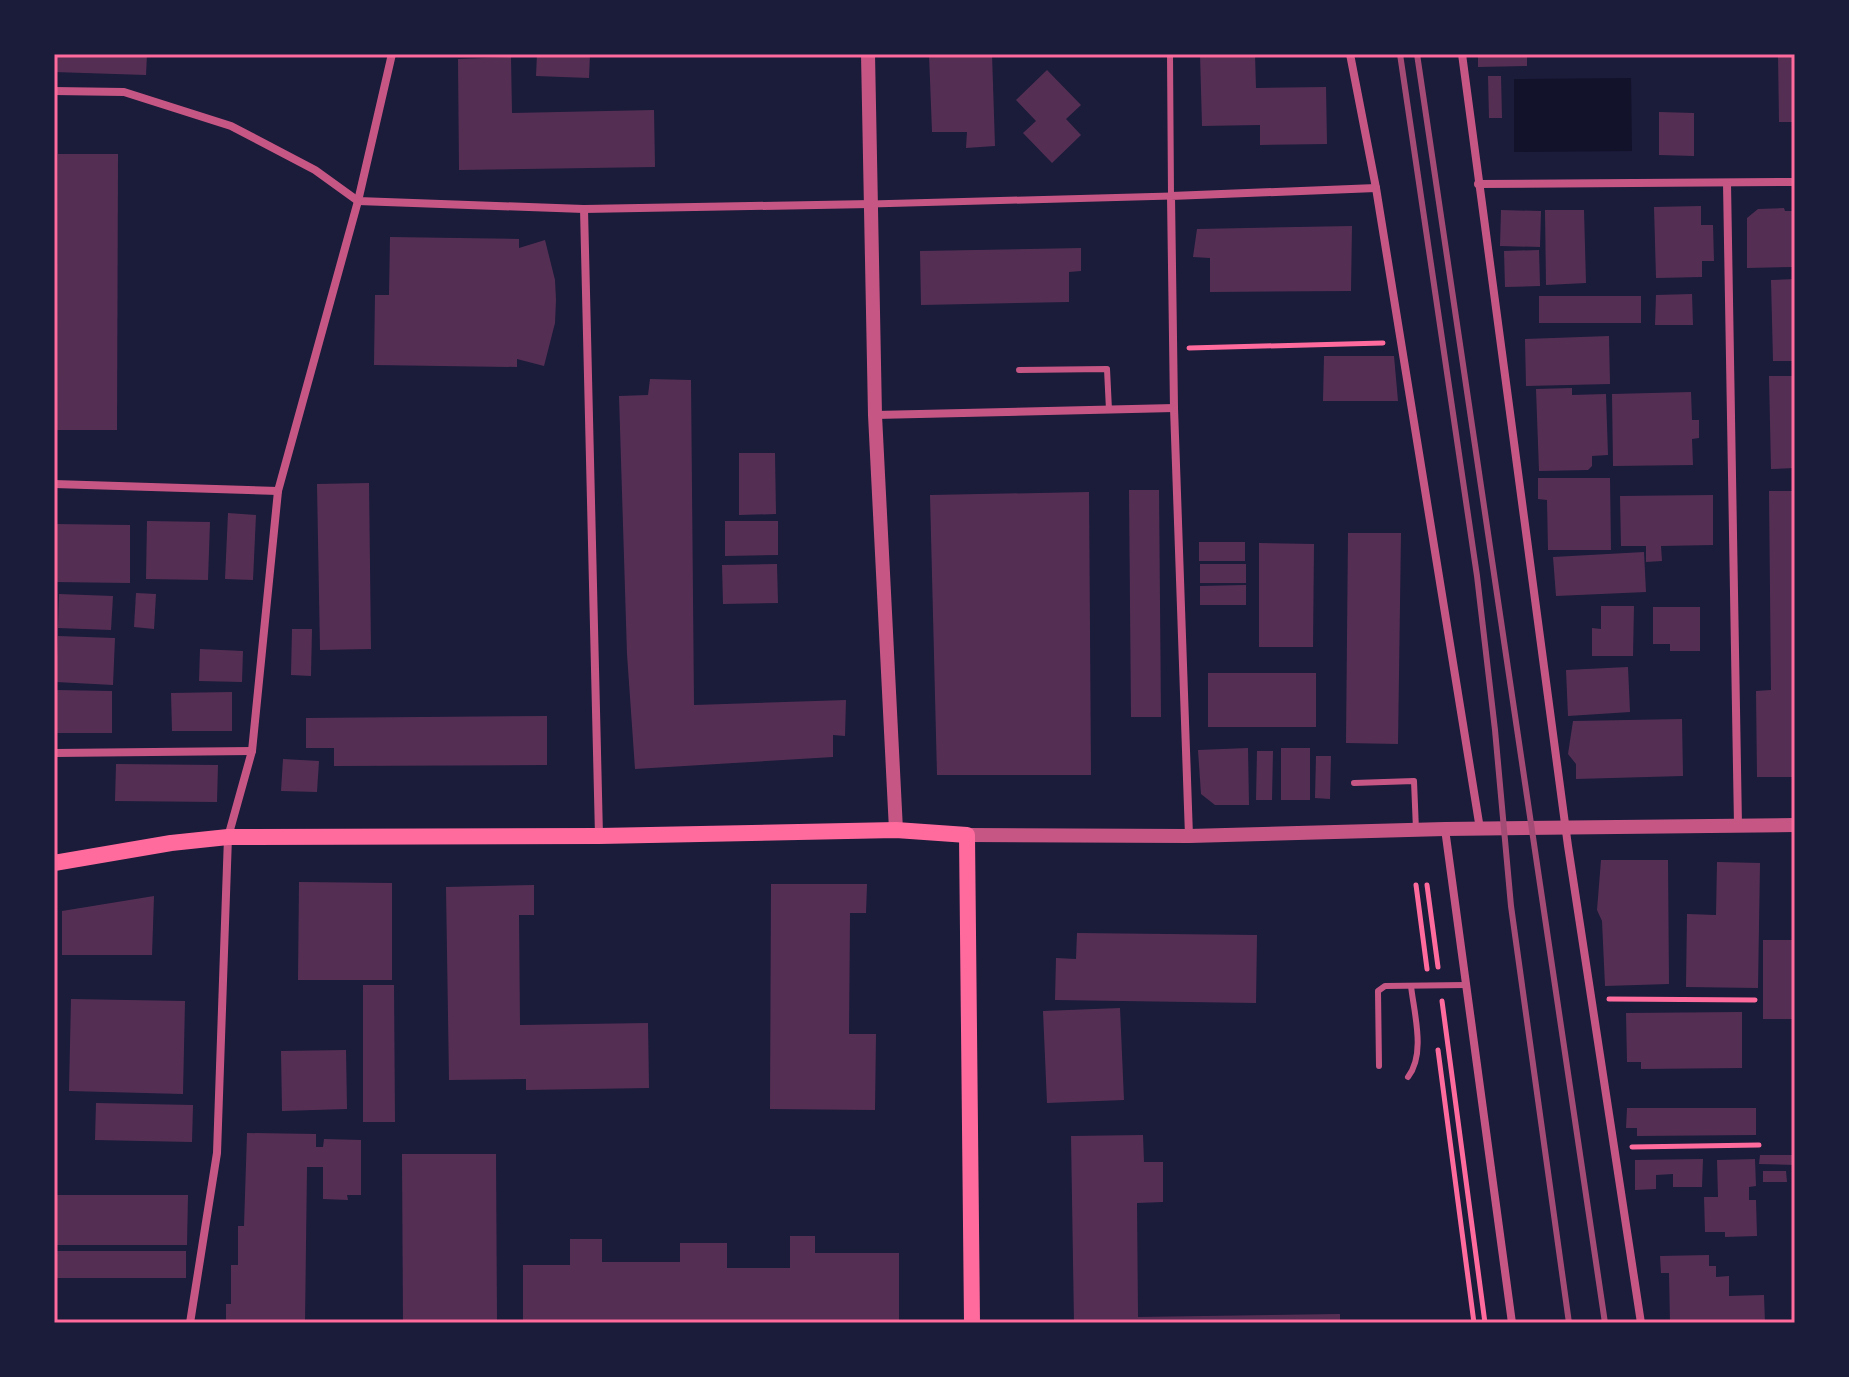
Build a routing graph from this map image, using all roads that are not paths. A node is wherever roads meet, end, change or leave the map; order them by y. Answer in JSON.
{"nodes":[{"id":1,"x":392,"y":54,"type":"edge"},
{"id":2,"x":868,"y":54,"type":"edge"},
{"id":3,"x":1170,"y":54,"type":"edge"},
{"id":4,"x":1350,"y":54,"type":"edge"},
{"id":5,"x":1462,"y":54,"type":"edge"},
{"id":6,"x":54,"y":91,"type":"edge"},
{"id":7,"x":1795,"y":182,"type":"edge"},
{"id":8,"x":1727,"y":183,"type":"junction"},
{"id":9,"x":1478,"y":184,"type":"junction"},
{"id":10,"x":1376,"y":188,"type":"junction"},
{"id":11,"x":1171,"y":196,"type":"junction"},
{"id":12,"x":358,"y":201,"type":"junction"},
{"id":13,"x":871,"y":204,"type":"junction"},
{"id":14,"x":584,"y":209,"type":"junction"},
{"id":15,"x":1019,"y":370,"type":"dead end"},
{"id":16,"x":1174,"y":408,"type":"junction"},
{"id":17,"x":1109,"y":410,"type":"junction"},
{"id":18,"x":875,"y":415,"type":"junction"},
{"id":19,"x":54,"y":484,"type":"edge"},
{"id":20,"x":278,"y":491,"type":"junction"},
{"id":21,"x":252,"y":751,"type":"junction"},
{"id":22,"x":54,"y":753,"type":"edge"},
{"id":23,"x":1354,"y":783,"type":"dead end"},
{"id":24,"x":1795,"y":825,"type":"edge"},
{"id":25,"x":1738,"y":826,"type":"junction"},
{"id":26,"x":1565,"y":828,"type":"junction"},
{"id":27,"x":1445,"y":829,"type":"junction"},
{"id":28,"x":1480,"y":829,"type":"junction"},
{"id":29,"x":896,"y":830,"type":"junction"},
{"id":30,"x":1416,"y":830,"type":"junction"},
{"id":31,"x":967,"y":835,"type":"junction"},
{"id":32,"x":599,"y":836,"type":"junction"},
{"id":33,"x":1189,"y":836,"type":"junction"},
{"id":34,"x":228,"y":837,"type":"junction"},
{"id":35,"x":54,"y":863,"type":"edge"},
{"id":36,"x":1466,"y":985,"type":"junction"},
{"id":37,"x":1411,"y":986,"type":"junction"},
{"id":38,"x":1379,"y":1066,"type":"dead end"},
{"id":39,"x":1408,"y":1077,"type":"dead end"},
{"id":40,"x":190,"y":1323,"type":"edge"},
{"id":41,"x":972,"y":1323,"type":"edge"},
{"id":42,"x":1512,"y":1323,"type":"edge"},
{"id":43,"x":1641,"y":1323,"type":"edge"}],
"edges":[{"from":1,"to":12,"type":"street"},
{"from":2,"to":13,"type":"street"},
{"from":3,"to":11,"type":"lane"},
{"from":4,"to":10,"type":"street"},
{"from":5,"to":9,"type":"street"},
{"from":6,"to":12,"type":"street"},
{"from":7,"to":8,"type":"street"},
{"from":8,"to":9,"type":"street"},
{"from":8,"to":25,"type":"street"},
{"from":9,"to":26,"type":"street"},
{"from":10,"to":11,"type":"street"},
{"from":10,"to":28,"type":"street"},
{"from":11,"to":13,"type":"street"},
{"from":11,"to":16,"type":"street"},
{"from":12,"to":14,"type":"street"},
{"from":12,"to":20,"type":"street"},
{"from":13,"to":14,"type":"street"},
{"from":13,"to":18,"type":"street"},
{"from":14,"to":32,"type":"street"},
{"from":15,"to":17,"type":"lane"},
{"from":16,"to":17,"type":"street"},
{"from":16,"to":33,"type":"street"},
{"from":17,"to":18,"type":"street"},
{"from":18,"to":29,"type":"street"},
{"from":19,"to":20,"type":"street"},
{"from":20,"to":21,"type":"street"},
{"from":21,"to":22,"type":"street"},
{"from":21,"to":34,"type":"street"},
{"from":23,"to":30,"type":"lane"},
{"from":24,"to":25,"type":"street"},
{"from":25,"to":26,"type":"street"},
{"from":26,"to":28,"type":"street"},
{"from":26,"to":43,"type":"street"},
{"from":27,"to":28,"type":"street"},
{"from":27,"to":30,"type":"street"},
{"from":27,"to":36,"type":"street"},
{"from":29,"to":31,"type":"main road"},
{"from":29,"to":32,"type":"main road"},
{"from":30,"to":33,"type":"street"},
{"from":31,"to":33,"type":"street"},
{"from":31,"to":41,"type":"main road"},
{"from":32,"to":34,"type":"main road"},
{"from":34,"to":35,"type":"main road"},
{"from":34,"to":40,"type":"street"},
{"from":36,"to":37,"type":"lane"},
{"from":36,"to":42,"type":"street"},
{"from":37,"to":38,"type":"lane"},
{"from":37,"to":39,"type":"lane"}]}
